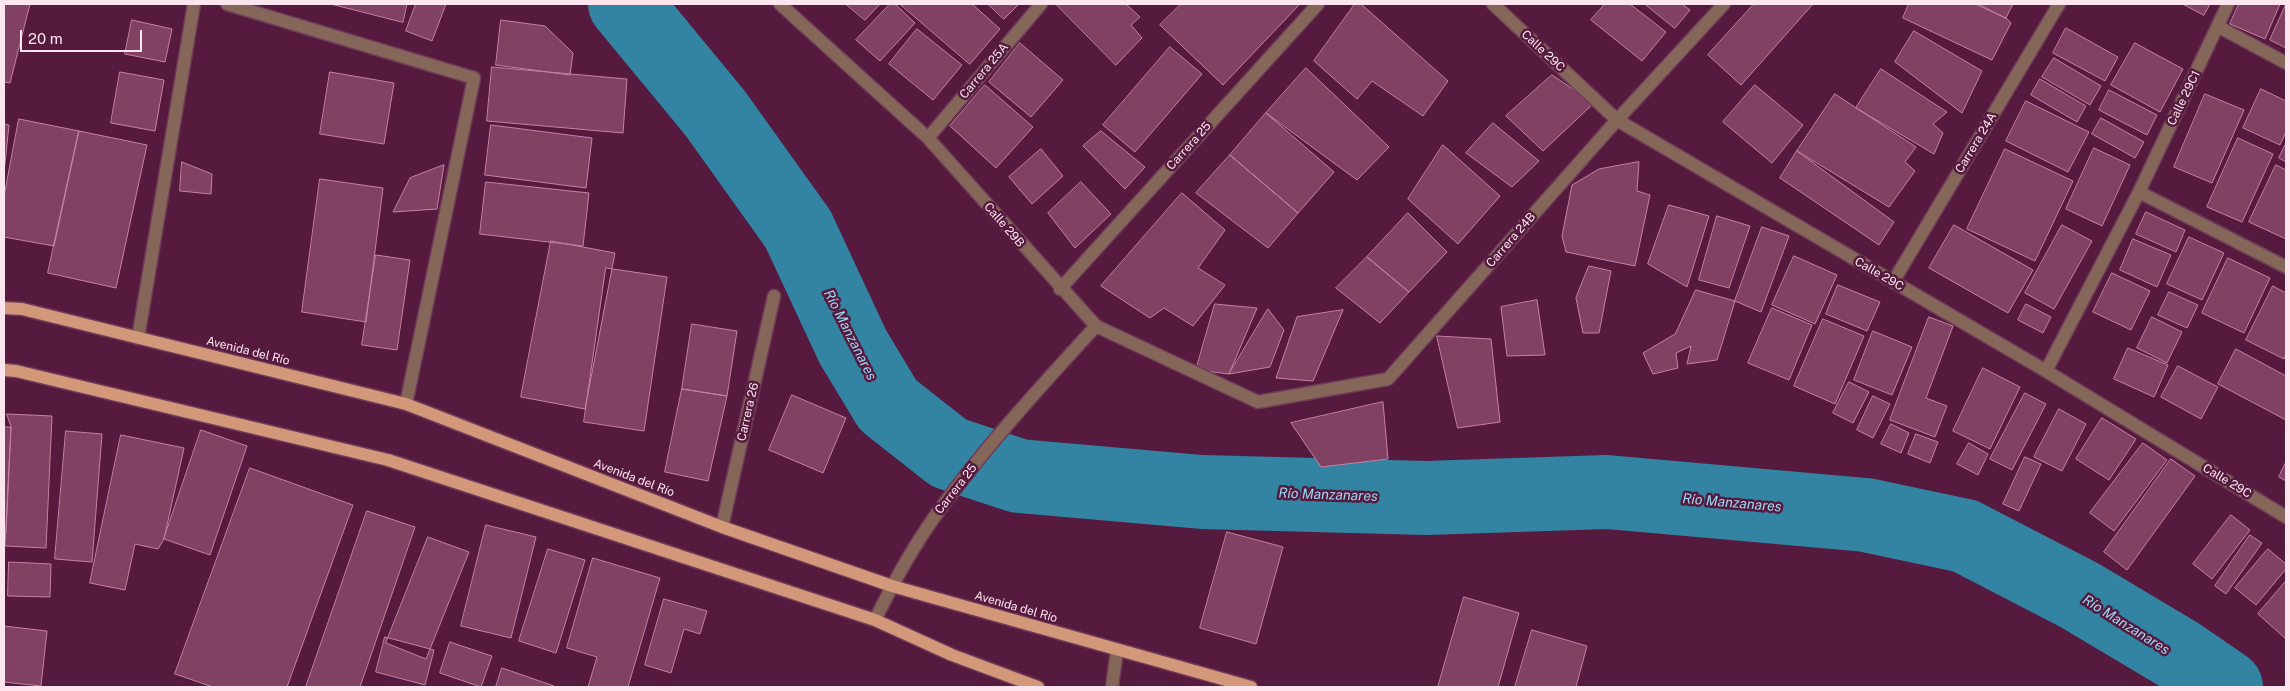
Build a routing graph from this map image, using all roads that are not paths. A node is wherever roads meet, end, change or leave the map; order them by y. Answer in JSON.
{"nodes":[{"id":1,"x":194,"y":4,"type":"edge"},
{"id":2,"x":226,"y":4,"type":"edge"},
{"id":3,"x":780,"y":4,"type":"edge"},
{"id":4,"x":1041,"y":4,"type":"edge"},
{"id":5,"x":1318,"y":4,"type":"edge"},
{"id":6,"x":1493,"y":4,"type":"edge"},
{"id":7,"x":1724,"y":4,"type":"edge"},
{"id":8,"x":2059,"y":4,"type":"edge"},
{"id":9,"x":2228,"y":4,"type":"edge"},
{"id":10,"x":2219,"y":27,"type":"junction"},
{"id":11,"x":2286,"y":63,"type":"edge"},
{"id":12,"x":1617,"y":120,"type":"junction"},
{"id":13,"x":928,"y":138,"type":"junction"},
{"id":14,"x":2139,"y":192,"type":"junction"},
{"id":15,"x":2286,"y":267,"type":"edge"},
{"id":16,"x":1893,"y":282,"type":"junction"},
{"id":17,"x":1060,"y":289,"type":"junction"},
{"id":18,"x":774,"y":296,"type":"dead end"},
{"id":19,"x":4,"y":308,"type":"edge"},
{"id":20,"x":1096,"y":326,"type":"junction"},
{"id":21,"x":138,"y":338,"type":"junction"},
{"id":22,"x":4,"y":370,"type":"edge"},
{"id":23,"x":2046,"y":371,"type":"junction"},
{"id":24,"x":1258,"y":402,"type":"joint"},
{"id":25,"x":406,"y":404,"type":"junction"},
{"id":26,"x":2286,"y":517,"type":"edge"},
{"id":27,"x":722,"y":527,"type":"junction"},
{"id":28,"x":892,"y":586,"type":"junction"},
{"id":29,"x":874,"y":620,"type":"junction"},
{"id":30,"x":1117,"y":650,"type":"junction"},
{"id":31,"x":1038,"y":687,"type":"edge"},
{"id":32,"x":1112,"y":687,"type":"edge"},
{"id":33,"x":1251,"y":687,"type":"edge"}],
"edges":[{"from":1,"to":21,"type":"street"},
{"from":2,"to":25,"type":"street"},
{"from":3,"to":13,"type":"street","name":"Calle 29B"},
{"from":4,"to":13,"type":"street","name":"Carrera 25A"},
{"from":5,"to":17,"type":"street","name":"Carrera 25"},
{"from":6,"to":12,"type":"street","name":"Calle 29C"},
{"from":7,"to":12,"type":"street","name":"Carrera 24B"},
{"from":8,"to":16,"type":"street","name":"Carrera 24A"},
{"from":9,"to":10,"type":"street","name":"Calle 29C1"},
{"from":10,"to":11,"type":"street"},
{"from":10,"to":14,"type":"street","name":"Calle 29C1"},
{"from":12,"to":16,"type":"street","name":"Calle 29C"},
{"from":12,"to":24,"type":"street","name":"Carrera 24B"},
{"from":13,"to":17,"type":"street","name":"Calle 29B"},
{"from":14,"to":15,"type":"street"},
{"from":14,"to":23,"type":"street","name":"Calle 29C1"},
{"from":16,"to":23,"type":"street","name":"Calle 29C"},
{"from":17,"to":20,"type":"street","name":"Calle 29B"},
{"from":18,"to":27,"type":"street","name":"Carrera 26"},
{"from":19,"to":21,"type":"main road","name":"Avenida del Río"},
{"from":20,"to":24,"type":"street","name":"Calle 29B"},
{"from":20,"to":28,"type":"street","name":"Carrera 25"},
{"from":21,"to":25,"type":"main road","name":"Avenida del Río"},
{"from":22,"to":29,"type":"main road"},
{"from":23,"to":26,"type":"street","name":"Calle 29C"},
{"from":25,"to":27,"type":"main road","name":"Avenida del Río"},
{"from":27,"to":28,"type":"main road","name":"Avenida del Río"},
{"from":28,"to":29,"type":"street","name":"Carrera 25"},
{"from":28,"to":30,"type":"main road","name":"Avenida del Río"},
{"from":29,"to":31,"type":"main road"},
{"from":30,"to":32,"type":"street"},
{"from":30,"to":33,"type":"main road","name":"Avenida del Río"}]}
